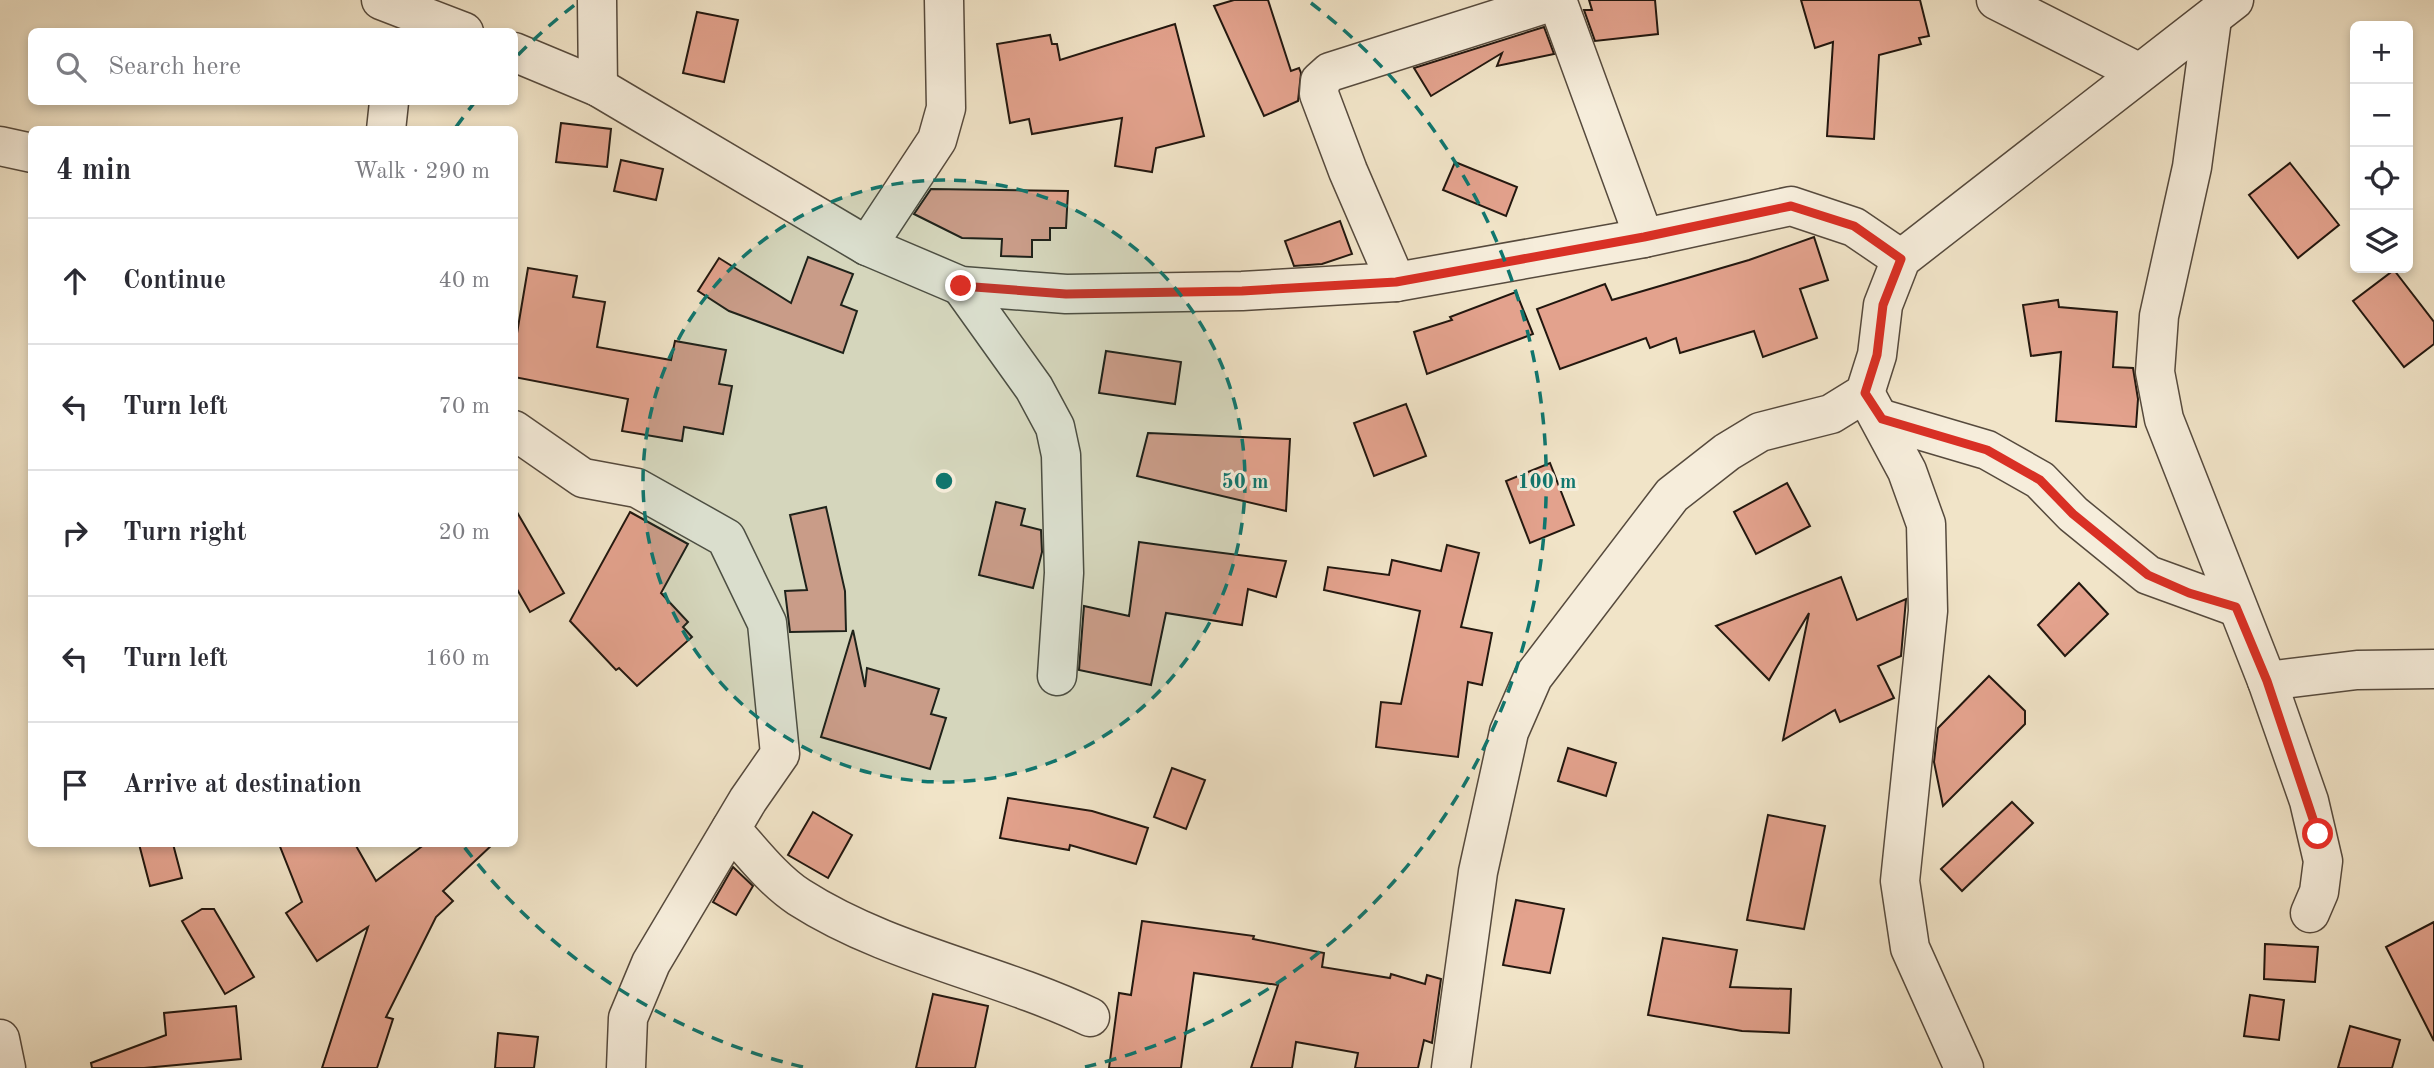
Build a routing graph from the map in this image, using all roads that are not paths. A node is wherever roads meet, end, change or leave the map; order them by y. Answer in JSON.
{"nodes":[{"id":1,"x":597,"y":0,"type":"edge"},
{"id":2,"x":944,"y":0,"type":"edge"},
{"id":3,"x":1557,"y":0,"type":"edge"},
{"id":4,"x":1996,"y":0,"type":"edge"},
{"id":5,"x":394,"y":9,"type":"edge"},
{"id":6,"x":2223,"y":10,"type":"edge"},
{"id":7,"x":452,"y":28,"type":"edge"},
{"id":8,"x":518,"y":54,"type":"edge"},
{"id":9,"x":2138,"y":72,"type":"junction"},
{"id":10,"x":598,"y":87,"type":"junction"},
{"id":11,"x":389,"y":105,"type":"edge"},
{"id":12,"x":385,"y":126,"type":"edge"},
{"id":13,"x":0,"y":146,"type":"edge"},
{"id":14,"x":28,"y":152,"type":"edge"},
{"id":15,"x":1644,"y":237,"type":"junction"},
{"id":16,"x":867,"y":246,"type":"junction"},
{"id":17,"x":1901,"y":259,"type":"junction"},
{"id":18,"x":1396,"y":282,"type":"junction"},
{"id":19,"x":961,"y":286,"type":"junction"},
{"id":20,"x":1874,"y":406,"type":"junction"},
{"id":21,"x":518,"y":433,"type":"edge"},
{"id":22,"x":2236,"y":607,"type":"junction"},
{"id":23,"x":2434,"y":669,"type":"edge"},
{"id":24,"x":1057,"y":676,"type":"dead end"},
{"id":25,"x":2267,"y":681,"type":"junction"},
{"id":26,"x":731,"y":829,"type":"junction"},
{"id":27,"x":2310,"y":913,"type":"dead end"},
{"id":28,"x":1090,"y":1017,"type":"dead end"},
{"id":29,"x":0,"y":1039,"type":"edge"},
{"id":30,"x":6,"y":1068,"type":"edge"},
{"id":31,"x":626,"y":1068,"type":"edge"},
{"id":32,"x":1451,"y":1068,"type":"edge"},
{"id":33,"x":1964,"y":1068,"type":"edge"}],
"edges":[{"from":1,"to":10,"type":"street"},
{"from":2,"to":16,"type":"street"},
{"from":3,"to":15,"type":"street"},
{"from":3,"to":18,"type":"street"},
{"from":4,"to":9,"type":"street"},
{"from":5,"to":7,"type":"street"},
{"from":6,"to":9,"type":"street"},
{"from":6,"to":22,"type":"street"},
{"from":8,"to":10,"type":"street"},
{"from":9,"to":17,"type":"street"},
{"from":10,"to":16,"type":"street"},
{"from":11,"to":12,"type":"street"},
{"from":13,"to":14,"type":"street"},
{"from":15,"to":17,"type":"street"},
{"from":15,"to":18,"type":"street"},
{"from":16,"to":19,"type":"street"},
{"from":17,"to":20,"type":"street"},
{"from":18,"to":19,"type":"street"},
{"from":19,"to":24,"type":"street"},
{"from":20,"to":22,"type":"street"},
{"from":20,"to":32,"type":"street"},
{"from":20,"to":33,"type":"street"},
{"from":21,"to":26,"type":"street"},
{"from":22,"to":25,"type":"street"},
{"from":23,"to":25,"type":"street"},
{"from":25,"to":27,"type":"street"},
{"from":26,"to":28,"type":"street"},
{"from":26,"to":31,"type":"street"},
{"from":29,"to":30,"type":"street"}]}
